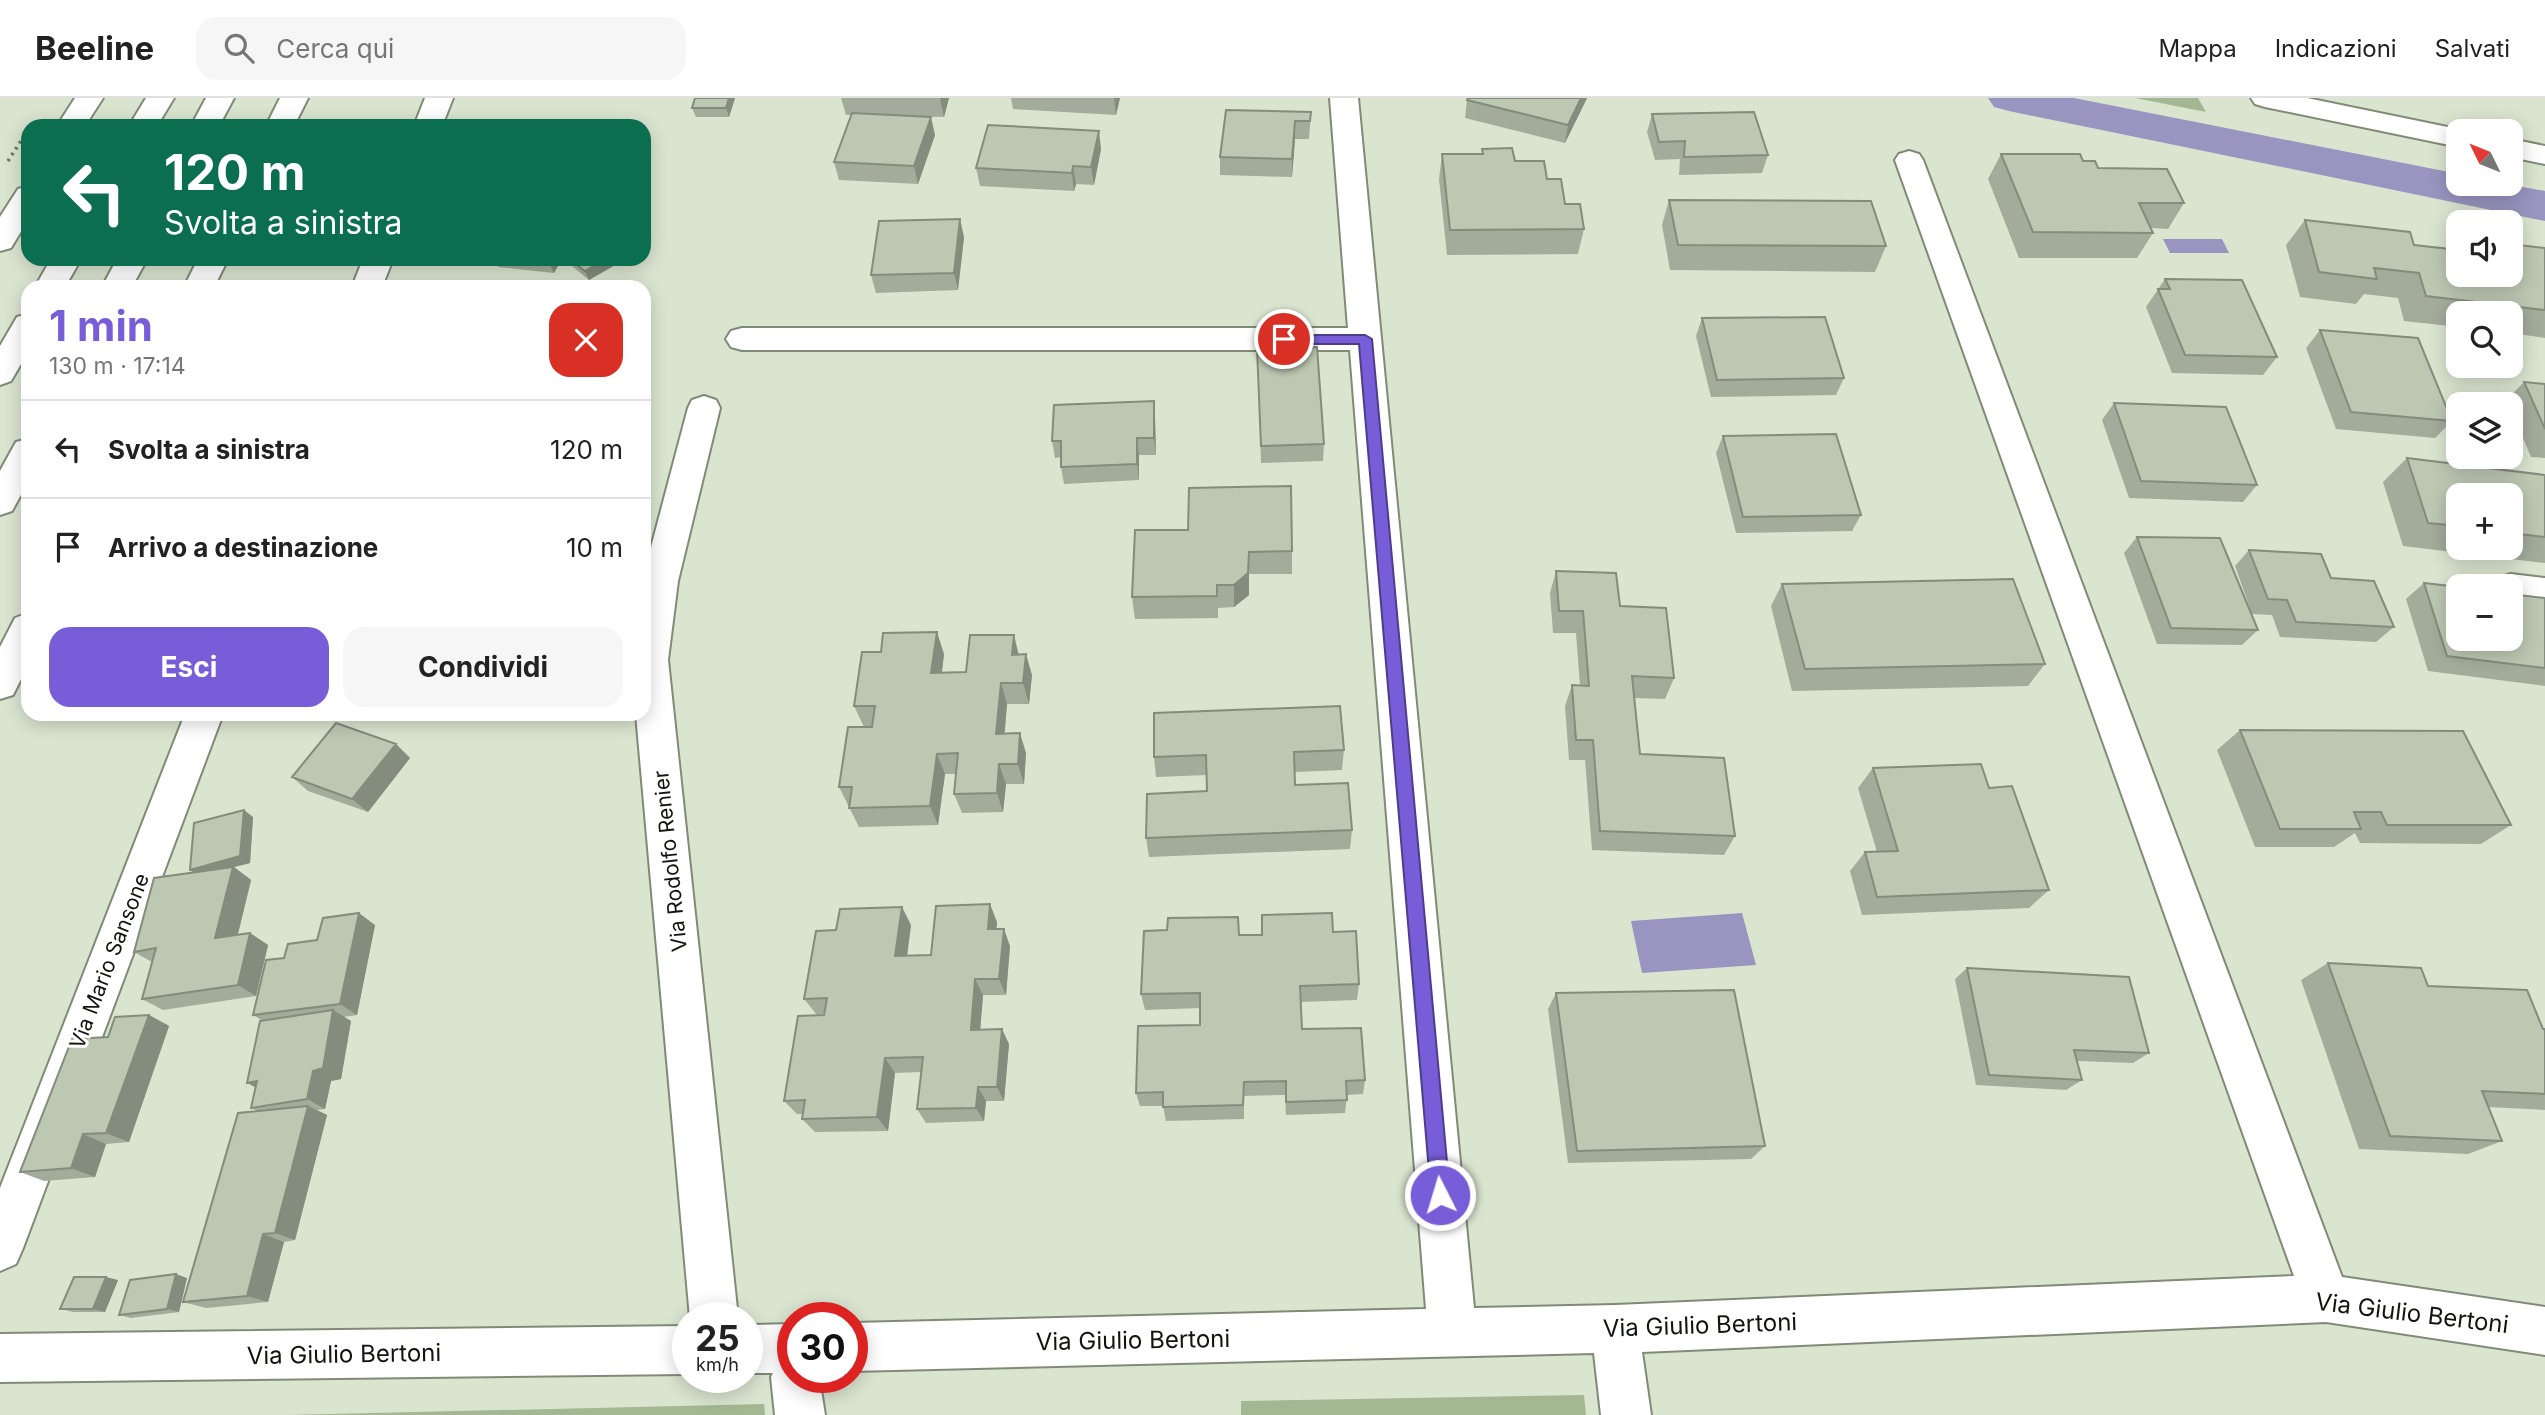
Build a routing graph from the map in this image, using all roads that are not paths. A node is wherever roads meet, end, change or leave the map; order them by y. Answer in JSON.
{"nodes":[{"id":1,"x":89,"y":98,"type":"edge"},
{"id":2,"x":160,"y":98,"type":"edge"},
{"id":3,"x":220,"y":98,"type":"edge"},
{"id":4,"x":294,"y":98,"type":"edge"},
{"id":5,"x":439,"y":98,"type":"edge"},
{"id":6,"x":1344,"y":98,"type":"edge"},
{"id":7,"x":2265,"y":98,"type":"edge"},
{"id":8,"x":76,"y":119,"type":"edge"},
{"id":9,"x":148,"y":119,"type":"edge"},
{"id":10,"x":209,"y":119,"type":"edge"},
{"id":11,"x":284,"y":119,"type":"edge"},
{"id":12,"x":432,"y":119,"type":"edge"},
{"id":13,"x":2446,"y":135,"type":"edge"},
{"id":14,"x":2524,"y":151,"type":"edge"},
{"id":15,"x":2545,"y":155,"type":"edge"},
{"id":16,"x":1909,"y":160,"type":"dead end"},
{"id":17,"x":21,"y":207,"type":"edge"},
{"id":18,"x":0,"y":240,"type":"edge"},
{"id":19,"x":21,"y":337,"type":"edge"},
{"id":20,"x":743,"y":339,"type":"dead end"},
{"id":21,"x":1365,"y":339,"type":"junction"},
{"id":22,"x":0,"y":373,"type":"edge"},
{"id":23,"x":704,"y":408,"type":"dead end"},
{"id":24,"x":21,"y":464,"type":"edge"},
{"id":25,"x":0,"y":502,"type":"edge"},
{"id":26,"x":2523,"y":589,"type":"edge"},
{"id":27,"x":2545,"y":592,"type":"edge"},
{"id":28,"x":21,"y":642,"type":"edge"},
{"id":29,"x":651,"y":652,"type":"edge"},
{"id":30,"x":651,"y":670,"type":"edge"},
{"id":31,"x":0,"y":684,"type":"edge"},
{"id":32,"x":201,"y":721,"type":"edge"},
{"id":33,"x":0,"y":1248,"type":"edge"},
{"id":34,"x":2326,"y":1298,"type":"junction"},
{"id":35,"x":712,"y":1302,"type":"edge"},
{"id":36,"x":1615,"y":1329,"type":"junction"},
{"id":37,"x":2545,"y":1331,"type":"edge"},
{"id":38,"x":1452,"y":1333,"type":"junction"},
{"id":39,"x":868,"y":1347,"type":"edge"},
{"id":40,"x":672,"y":1350,"type":"edge"},
{"id":41,"x":0,"y":1358,"type":"edge"},
{"id":42,"x":794,"y":1393,"type":"edge"},
{"id":43,"x":800,"y":1415,"type":"edge"},
{"id":44,"x":1626,"y":1415,"type":"edge"}],
"edges":[{"from":1,"to":8,"type":"street"},
{"from":2,"to":9,"type":"street"},
{"from":3,"to":10,"type":"street"},
{"from":4,"to":11,"type":"street"},
{"from":5,"to":12,"type":"street"},
{"from":6,"to":21,"type":"street"},
{"from":7,"to":13,"type":"street"},
{"from":14,"to":15,"type":"street"},
{"from":16,"to":34,"type":"street"},
{"from":17,"to":18,"type":"street"},
{"from":19,"to":22,"type":"street"},
{"from":20,"to":21,"type":"street"},
{"from":21,"to":38,"type":"street"},
{"from":23,"to":29,"type":"street","name":"Via Rodolfo Renier"},
{"from":24,"to":25,"type":"street"},
{"from":26,"to":27,"type":"street"},
{"from":28,"to":31,"type":"street"},
{"from":30,"to":35,"type":"street","name":"Via Rodolfo Renier"},
{"from":32,"to":33,"type":"street","name":"Via Mario Sansone"},
{"from":34,"to":36,"type":"street","name":"Via Giulio Bertoni"},
{"from":34,"to":37,"type":"street","name":"Via Giulio Bertoni"},
{"from":36,"to":38,"type":"street","name":"Via Giulio Bertoni"},
{"from":36,"to":44,"type":"street"},
{"from":38,"to":39,"type":"street","name":"Via Giulio Bertoni"},
{"from":40,"to":41,"type":"street","name":"Via Giulio Bertoni"},
{"from":42,"to":43,"type":"street"}]}
